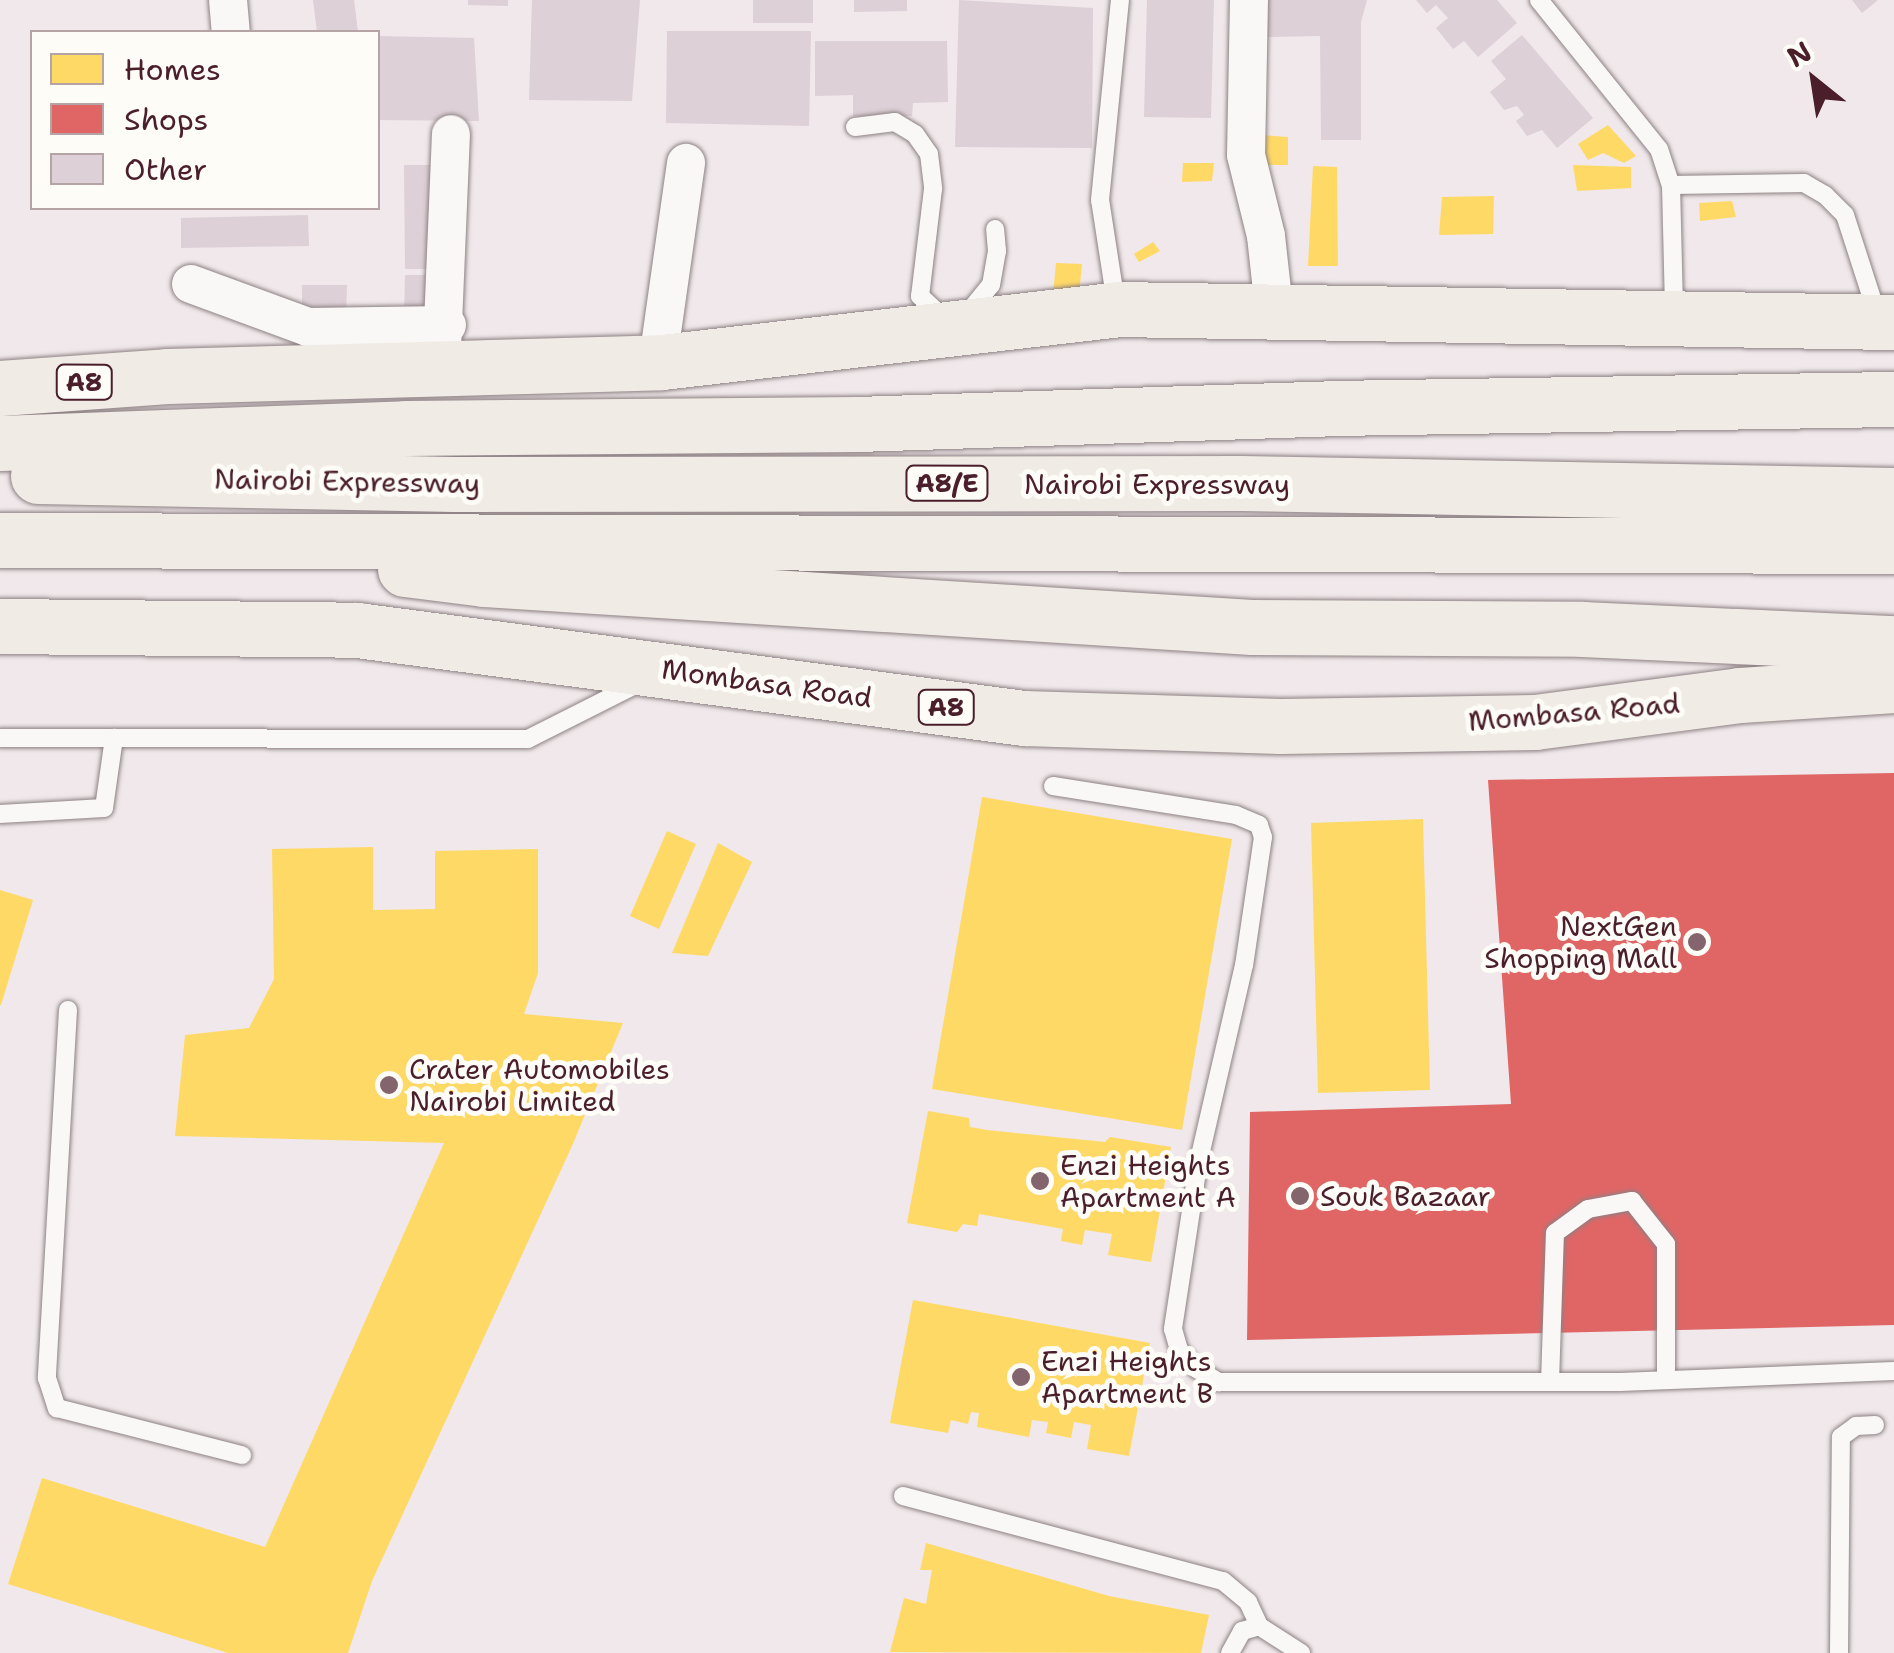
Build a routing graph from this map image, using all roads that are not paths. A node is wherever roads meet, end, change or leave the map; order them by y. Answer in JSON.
{"nodes":[{"id":1,"x":228,"y":0,"type":"edge"},
{"id":2,"x":1120,"y":0,"type":"edge"},
{"id":3,"x":1249,"y":0,"type":"edge"},
{"id":4,"x":1538,"y":0,"type":"edge"},
{"id":5,"x":231,"y":30,"type":"edge"},
{"id":6,"x":855,"y":127,"type":"dead end"},
{"id":7,"x":451,"y":134,"type":"dead end"},
{"id":8,"x":686,"y":163,"type":"dead end"},
{"id":9,"x":1671,"y":185,"type":"junction"},
{"id":10,"x":994,"y":229,"type":"dead end"},
{"id":11,"x":191,"y":284,"type":"dead end"},
{"id":12,"x":1117,"y":308,"type":"junction"},
{"id":13,"x":1274,"y":308,"type":"junction"},
{"id":14,"x":1674,"y":317,"type":"junction"},
{"id":15,"x":1886,"y":322,"type":"edge"},
{"id":16,"x":955,"y":329,"type":"junction"},
{"id":17,"x":442,"y":348,"type":"junction"},
{"id":18,"x":662,"y":362,"type":"junction"},
{"id":19,"x":7,"y":380,"type":"edge"},
{"id":20,"x":1894,"y":399,"type":"edge"},
{"id":21,"x":0,"y":442,"type":"edge"},
{"id":22,"x":0,"y":475,"type":"edge"},
{"id":23,"x":1894,"y":496,"type":"edge"},
{"id":24,"x":176,"y":539,"type":"junction"},
{"id":25,"x":0,"y":540,"type":"edge"},
{"id":26,"x":1894,"y":546,"type":"edge"},
{"id":27,"x":0,"y":626,"type":"edge"},
{"id":28,"x":1894,"y":644,"type":"edge"},
{"id":29,"x":670,"y":670,"type":"junction"},
{"id":30,"x":1894,"y":686,"type":"edge"},
{"id":31,"x":0,"y":738,"type":"edge"},
{"id":32,"x":114,"y":738,"type":"junction"},
{"id":33,"x":1053,"y":786,"type":"dead end"},
{"id":34,"x":0,"y":814,"type":"edge"},
{"id":35,"x":68,"y":1010,"type":"dead end"},
{"id":36,"x":1894,"y":1371,"type":"edge"},
{"id":37,"x":1666,"y":1380,"type":"junction"},
{"id":38,"x":1550,"y":1382,"type":"junction"},
{"id":39,"x":1875,"y":1425,"type":"dead end"},
{"id":40,"x":242,"y":1455,"type":"dead end"},
{"id":41,"x":903,"y":1496,"type":"dead end"},
{"id":42,"x":1259,"y":1626,"type":"junction"},
{"id":43,"x":1230,"y":1653,"type":"edge"},
{"id":44,"x":1301,"y":1653,"type":"edge"},
{"id":45,"x":1838,"y":1653,"type":"edge"}],
"edges":[{"from":1,"to":5,"type":"street"},
{"from":2,"to":12,"type":"lane"},
{"from":3,"to":13,"type":"street"},
{"from":4,"to":9,"type":"lane"},
{"from":6,"to":16,"type":"lane"},
{"from":7,"to":17,"type":"street"},
{"from":8,"to":18,"type":"street"},
{"from":9,"to":14,"type":"lane"},
{"from":9,"to":15,"type":"lane"},
{"from":10,"to":16,"type":"lane"},
{"from":11,"to":17,"type":"street"},
{"from":12,"to":13,"type":"highway","number":"A8"},
{"from":12,"to":16,"type":"highway","number":"A8"},
{"from":13,"to":14,"type":"highway","number":"A8"},
{"from":14,"to":15,"type":"highway","number":"A8"},
{"from":16,"to":18,"type":"highway","number":"A8"},
{"from":17,"to":18,"type":"highway","number":"A8"},
{"from":17,"to":19,"type":"highway","number":"A8"},
{"from":20,"to":21,"type":"highway"},
{"from":22,"to":23,"type":"highway","name":"Nairobi Expressway","number":"A8/E"},
{"from":24,"to":25,"type":"highway","name":"Nairobi Expressway","number":"A8/E"},
{"from":24,"to":26,"type":"highway","name":"Nairobi Expressway","number":"A8/E"},
{"from":24,"to":28,"type":"highway"},
{"from":27,"to":29,"type":"highway","name":"Mombasa Road","number":"A8"},
{"from":29,"to":30,"type":"highway","name":"Mombasa Road","number":"A8"},
{"from":29,"to":32,"type":"lane"},
{"from":31,"to":32,"type":"lane"},
{"from":32,"to":34,"type":"lane"},
{"from":33,"to":38,"type":"lane"},
{"from":35,"to":40,"type":"lane"},
{"from":36,"to":37,"type":"lane"},
{"from":37,"to":38,"type":"lane"},
{"from":37,"to":38,"type":"lane"},
{"from":39,"to":45,"type":"lane"},
{"from":41,"to":42,"type":"lane"},
{"from":42,"to":43,"type":"lane"},
{"from":42,"to":44,"type":"lane"}]}
